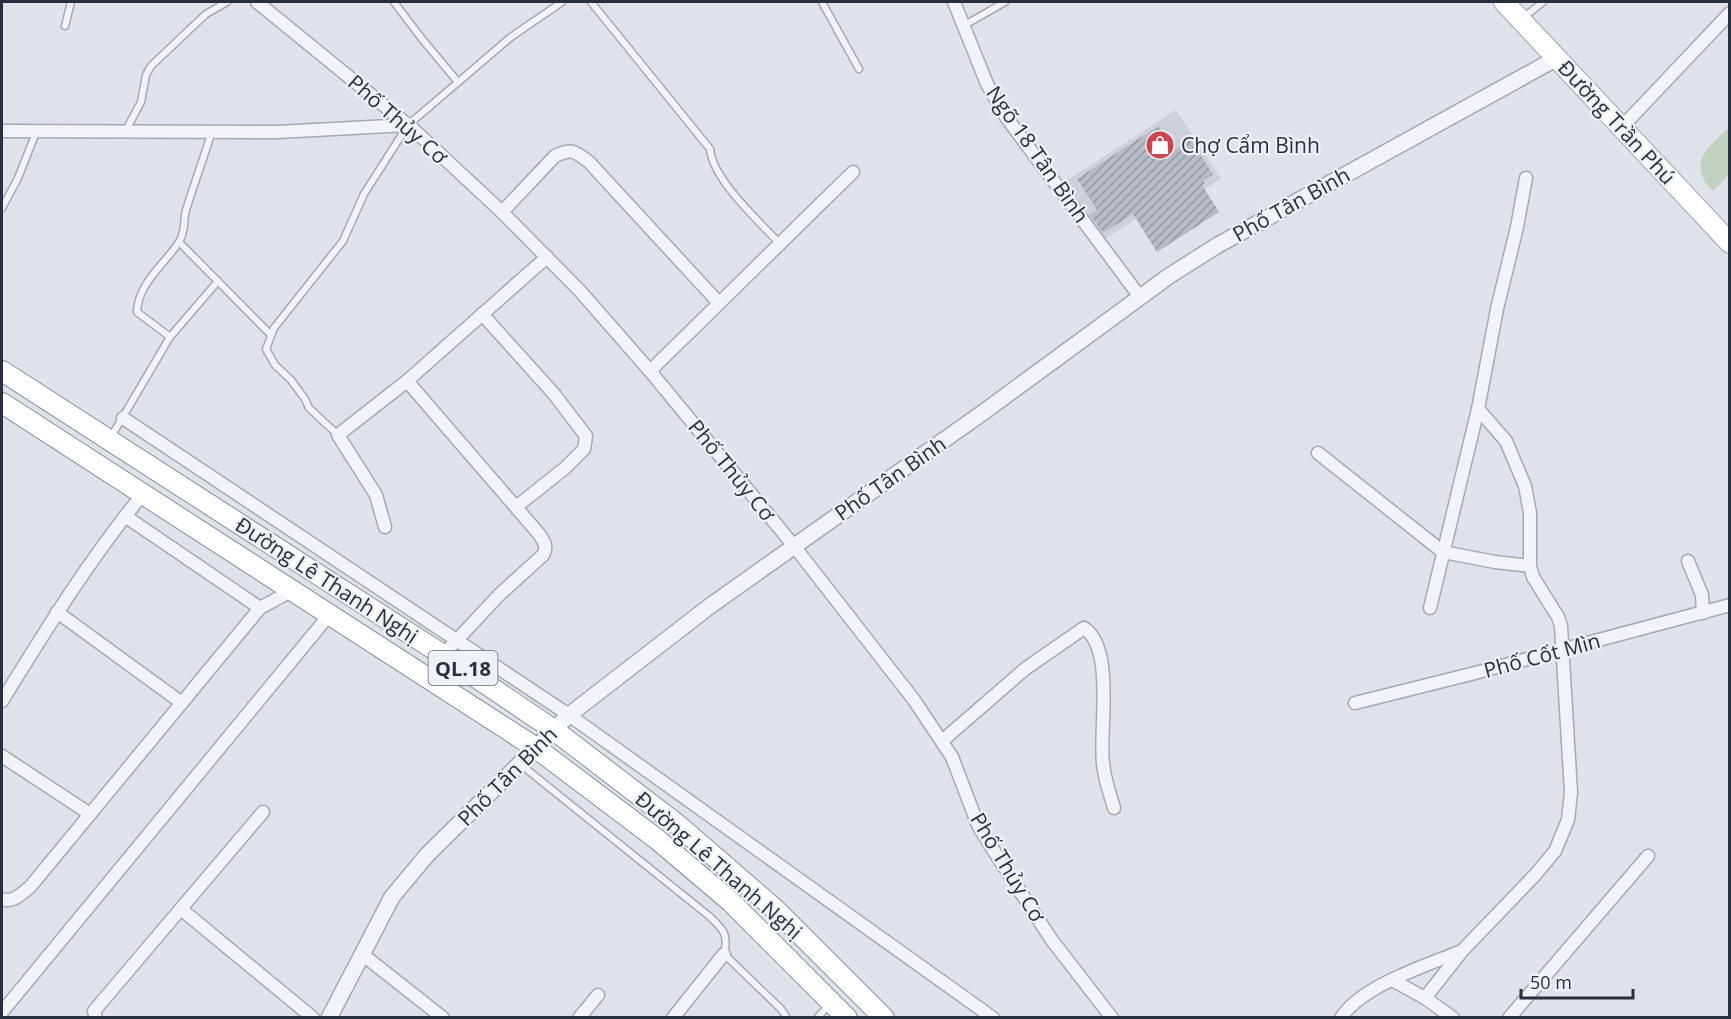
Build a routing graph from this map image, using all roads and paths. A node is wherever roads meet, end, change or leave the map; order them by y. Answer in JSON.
{"nodes":[{"id":1,"x":71,"y":2,"type":"edge"},
{"id":2,"x":227,"y":2,"type":"edge"},
{"id":3,"x":257,"y":2,"type":"edge"},
{"id":4,"x":394,"y":2,"type":"edge"},
{"id":5,"x":562,"y":2,"type":"edge"},
{"id":6,"x":591,"y":2,"type":"edge"},
{"id":7,"x":822,"y":2,"type":"edge"},
{"id":8,"x":954,"y":2,"type":"edge"},
{"id":9,"x":1005,"y":2,"type":"edge"},
{"id":10,"x":1504,"y":2,"type":"edge"},
{"id":11,"x":1544,"y":2,"type":"edge"},
{"id":12,"x":1730,"y":13,"type":"edge"},
{"id":13,"x":1521,"y":20,"type":"junction"},
{"id":14,"x":64,"y":26,"type":"dead end"},
{"id":15,"x":963,"y":26,"type":"junction"},
{"id":16,"x":1557,"y":58,"type":"junction"},
{"id":17,"x":859,"y":69,"type":"dead end"},
{"id":18,"x":458,"y":82,"type":"junction"},
{"id":19,"x":408,"y":126,"type":"junction"},
{"id":20,"x":1621,"y":128,"type":"junction"},
{"id":21,"x":38,"y":129,"type":"junction"},
{"id":22,"x":126,"y":130,"type":"junction"},
{"id":23,"x":213,"y":130,"type":"junction"},
{"id":24,"x":2,"y":131,"type":"edge"},
{"id":25,"x":853,"y":172,"type":"dead end"},
{"id":26,"x":1526,"y":178,"type":"dead end"},
{"id":27,"x":2,"y":208,"type":"edge"},
{"id":28,"x":502,"y":212,"type":"junction"},
{"id":29,"x":179,"y":242,"type":"junction"},
{"id":30,"x":1730,"y":243,"type":"edge"},
{"id":31,"x":780,"y":244,"type":"junction"},
{"id":32,"x":547,"y":257,"type":"junction"},
{"id":33,"x":218,"y":281,"type":"junction"},
{"id":34,"x":1140,"y":297,"type":"junction"},
{"id":35,"x":718,"y":302,"type":"junction"},
{"id":36,"x":482,"y":314,"type":"junction"},
{"id":37,"x":271,"y":335,"type":"junction"},
{"id":38,"x":170,"y":337,"type":"junction"},
{"id":39,"x":2,"y":371,"type":"edge"},
{"id":40,"x":650,"y":371,"type":"junction"},
{"id":41,"x":407,"y":381,"type":"junction"},
{"id":42,"x":2,"y":403,"type":"edge"},
{"id":43,"x":1478,"y":409,"type":"junction"},
{"id":44,"x":123,"y":418,"type":"junction"},
{"id":45,"x":338,"y":435,"type":"junction"},
{"id":46,"x":110,"y":440,"type":"junction"},
{"id":47,"x":1318,"y":453,"type":"dead end"},
{"id":48,"x":143,"y":494,"type":"junction"},
{"id":49,"x":516,"y":507,"type":"junction"},
{"id":50,"x":125,"y":516,"type":"junction"},
{"id":51,"x":385,"y":526,"type":"dead end"},
{"id":52,"x":794,"y":546,"type":"junction"},
{"id":53,"x":1443,"y":552,"type":"junction"},
{"id":54,"x":1688,"y":561,"type":"dead end"},
{"id":55,"x":1530,"y":566,"type":"junction"},
{"id":56,"x":293,"y":591,"type":"junction"},
{"id":57,"x":1730,"y":605,"type":"edge"},
{"id":58,"x":260,"y":608,"type":"junction"},
{"id":59,"x":1430,"y":609,"type":"dead end"},
{"id":60,"x":57,"y":612,"type":"junction"},
{"id":61,"x":1703,"y":613,"type":"junction"},
{"id":62,"x":330,"y":615,"type":"junction"},
{"id":63,"x":457,"y":639,"type":"junction"},
{"id":64,"x":1562,"y":649,"type":"junction"},
{"id":65,"x":443,"y":655,"type":"junction"},
{"id":66,"x":2,"y":700,"type":"edge"},
{"id":67,"x":182,"y":703,"type":"junction"},
{"id":68,"x":1355,"y":703,"type":"dead end"},
{"id":69,"x":569,"y":715,"type":"junction"},
{"id":70,"x":554,"y":730,"type":"junction"},
{"id":71,"x":942,"y":741,"type":"junction"},
{"id":72,"x":536,"y":748,"type":"junction"},
{"id":73,"x":2,"y":756,"type":"edge"},
{"id":74,"x":520,"y":764,"type":"junction"},
{"id":75,"x":1114,"y":808,"type":"dead end"},
{"id":76,"x":263,"y":812,"type":"dead end"},
{"id":77,"x":90,"y":814,"type":"junction"},
{"id":78,"x":1648,"y":856,"type":"dead end"},
{"id":79,"x":2,"y":899,"type":"edge"},
{"id":80,"x":181,"y":909,"type":"junction"},
{"id":81,"x":1462,"y":951,"type":"junction"},
{"id":82,"x":362,"y":954,"type":"junction"},
{"id":83,"x":724,"y":954,"type":"junction"},
{"id":84,"x":1392,"y":980,"type":"junction"},
{"id":85,"x":849,"y":982,"type":"junction"},
{"id":86,"x":598,"y":995,"type":"dead end"},
{"id":87,"x":1425,"y":998,"type":"junction"},
{"id":88,"x":1358,"y":999,"type":"junction"},
{"id":89,"x":833,"y":1002,"type":"junction"},
{"id":90,"x":2,"y":1012,"type":"edge"},
{"id":91,"x":96,"y":1017,"type":"edge"},
{"id":92,"x":313,"y":1017,"type":"edge"},
{"id":93,"x":329,"y":1017,"type":"edge"},
{"id":94,"x":443,"y":1017,"type":"edge"},
{"id":95,"x":579,"y":1017,"type":"edge"},
{"id":96,"x":673,"y":1017,"type":"edge"},
{"id":97,"x":787,"y":1017,"type":"edge"},
{"id":98,"x":817,"y":1017,"type":"edge"},
{"id":99,"x":847,"y":1017,"type":"edge"},
{"id":100,"x":884,"y":1017,"type":"edge"},
{"id":101,"x":993,"y":1017,"type":"edge"},
{"id":102,"x":1112,"y":1017,"type":"edge"},
{"id":103,"x":1341,"y":1017,"type":"edge"},
{"id":104,"x":1352,"y":1017,"type":"edge"},
{"id":105,"x":1453,"y":1017,"type":"edge"},
{"id":106,"x":1509,"y":1017,"type":"edge"}],
"edges":[{"from":1,"to":14,"type":"lane"},
{"from":2,"to":22,"type":"lane"},
{"from":3,"to":19,"type":"street","name":"Phố Thủy Cơ"},
{"from":4,"to":18,"type":"lane"},
{"from":5,"to":18,"type":"lane"},
{"from":6,"to":31,"type":"lane"},
{"from":7,"to":17,"type":"lane"},
{"from":8,"to":15,"type":"street","name":"Ngõ 18 Tân Bình"},
{"from":9,"to":15,"type":"lane"},
{"from":10,"to":13,"type":"main road","name":"Đường Trần Phú"},
{"from":11,"to":13,"type":"lane"},
{"from":12,"to":20,"type":"street"},
{"from":13,"to":16,"type":"main road","name":"Đường Trần Phú"},
{"from":15,"to":34,"type":"street","name":"Ngõ 18 Tân Bình"},
{"from":16,"to":20,"type":"main road","name":"Đường Trần Phú"},
{"from":16,"to":34,"type":"street","name":"Phố Tân Bình"},
{"from":18,"to":19,"type":"lane"},
{"from":19,"to":23,"type":"street"},
{"from":19,"to":28,"type":"street","name":"Phố Thủy Cơ"},
{"from":19,"to":37,"type":"lane"},
{"from":20,"to":30,"type":"main road","name":"Đường Trần Phú"},
{"from":21,"to":22,"type":"street"},
{"from":21,"to":24,"type":"street"},
{"from":21,"to":27,"type":"lane"},
{"from":22,"to":23,"type":"street"},
{"from":23,"to":29,"type":"lane"},
{"from":25,"to":31,"type":"street"},
{"from":26,"to":43,"type":"street"},
{"from":28,"to":32,"type":"street","name":"Phố Thủy Cơ"},
{"from":28,"to":35,"type":"street"},
{"from":29,"to":33,"type":"lane"},
{"from":29,"to":38,"type":"lane"},
{"from":31,"to":35,"type":"street"},
{"from":32,"to":36,"type":"street"},
{"from":32,"to":40,"type":"street","name":"Phố Thủy Cơ"},
{"from":33,"to":37,"type":"lane"},
{"from":33,"to":38,"type":"lane"},
{"from":34,"to":52,"type":"street","name":"Phố Tân Bình"},
{"from":35,"to":40,"type":"street"},
{"from":36,"to":41,"type":"street"},
{"from":36,"to":49,"type":"street"},
{"from":37,"to":45,"type":"lane"},
{"from":38,"to":44,"type":"lane"},
{"from":39,"to":46,"type":"main road","name":"Đường Lê Thanh Nghị","number":"QL.18"},
{"from":40,"to":52,"type":"street","name":"Phố Thủy Cơ"},
{"from":41,"to":45,"type":"street"},
{"from":41,"to":49,"type":"street"},
{"from":42,"to":48,"type":"main road","name":"Đường Lê Thanh Nghị","number":"QL.18"},
{"from":43,"to":53,"type":"street"},
{"from":43,"to":55,"type":"street"},
{"from":44,"to":46,"type":"lane"},
{"from":44,"to":63,"type":"street"},
{"from":45,"to":51,"type":"street"},
{"from":46,"to":65,"type":"main road","name":"Đường Lê Thanh Nghị","number":"QL.18"},
{"from":47,"to":53,"type":"street"},
{"from":48,"to":50,"type":"street"},
{"from":48,"to":56,"type":"main road","name":"Đường Lê Thanh Nghị","number":"QL.18"},
{"from":49,"to":63,"type":"street"},
{"from":50,"to":58,"type":"street"},
{"from":50,"to":60,"type":"street"},
{"from":52,"to":69,"type":"street","name":"Phố Tân Bình"},
{"from":52,"to":71,"type":"street","name":"Phố Thủy Cơ"},
{"from":53,"to":55,"type":"street"},
{"from":53,"to":59,"type":"street"},
{"from":54,"to":61,"type":"street"},
{"from":55,"to":64,"type":"street"},
{"from":56,"to":58,"type":"street"},
{"from":56,"to":62,"type":"main road","name":"Đường Lê Thanh Nghị","number":"QL.18"},
{"from":57,"to":61,"type":"street","name":"Phố Cốt Mìn"},
{"from":58,"to":67,"type":"street"},
{"from":60,"to":66,"type":"street"},
{"from":60,"to":67,"type":"street"},
{"from":61,"to":64,"type":"street","name":"Phố Cốt Mìn"},
{"from":62,"to":72,"type":"main road","name":"Đường Lê Thanh Nghị","number":"QL.18"},
{"from":62,"to":90,"type":"street"},
{"from":63,"to":65,"type":"street"},
{"from":63,"to":69,"type":"street"},
{"from":64,"to":68,"type":"street","name":"Phố Cốt Mìn"},
{"from":64,"to":81,"type":"street"},
{"from":65,"to":70,"type":"main road","name":"Đường Lê Thanh Nghị","number":"QL.18"},
{"from":67,"to":77,"type":"street"},
{"from":69,"to":70,"type":"street","name":"Phố Tân Bình"},
{"from":69,"to":101,"type":"street"},
{"from":70,"to":72,"type":"street","name":"Phố Tân Bình"},
{"from":70,"to":85,"type":"main road","name":"Đường Lê Thanh Nghị","number":"QL.18"},
{"from":71,"to":75,"type":"street"},
{"from":71,"to":102,"type":"street","name":"Phố Thủy Cơ"},
{"from":72,"to":74,"type":"street","name":"Phố Tân Bình"},
{"from":72,"to":89,"type":"main road","name":"Đường Lê Thanh Nghị","number":"QL.18"},
{"from":73,"to":77,"type":"street"},
{"from":74,"to":82,"type":"street","name":"Phố Tân Bình"},
{"from":74,"to":83,"type":"lane"},
{"from":76,"to":80,"type":"street"},
{"from":77,"to":79,"type":"street"},
{"from":78,"to":106,"type":"street"},
{"from":80,"to":91,"type":"street"},
{"from":80,"to":92,"type":"street"},
{"from":81,"to":84,"type":"street"},
{"from":81,"to":87,"type":"street"},
{"from":82,"to":93,"type":"street","name":"Phố Tân Bình"},
{"from":82,"to":94,"type":"street"},
{"from":83,"to":96,"type":"street"},
{"from":83,"to":97,"type":"lane"},
{"from":84,"to":87,"type":"street"},
{"from":84,"to":88,"type":"street"},
{"from":85,"to":89,"type":"main road"},
{"from":85,"to":100,"type":"main road","name":"Đường Lê Thanh Nghị","number":"QL.18"},
{"from":86,"to":95,"type":"street"},
{"from":87,"to":105,"type":"street"},
{"from":88,"to":103,"type":"street"},
{"from":88,"to":104,"type":"street"},
{"from":89,"to":98,"type":"lane"},
{"from":89,"to":99,"type":"main road","name":"Đường Lê Thanh Nghị","number":"QL.18"}]}
